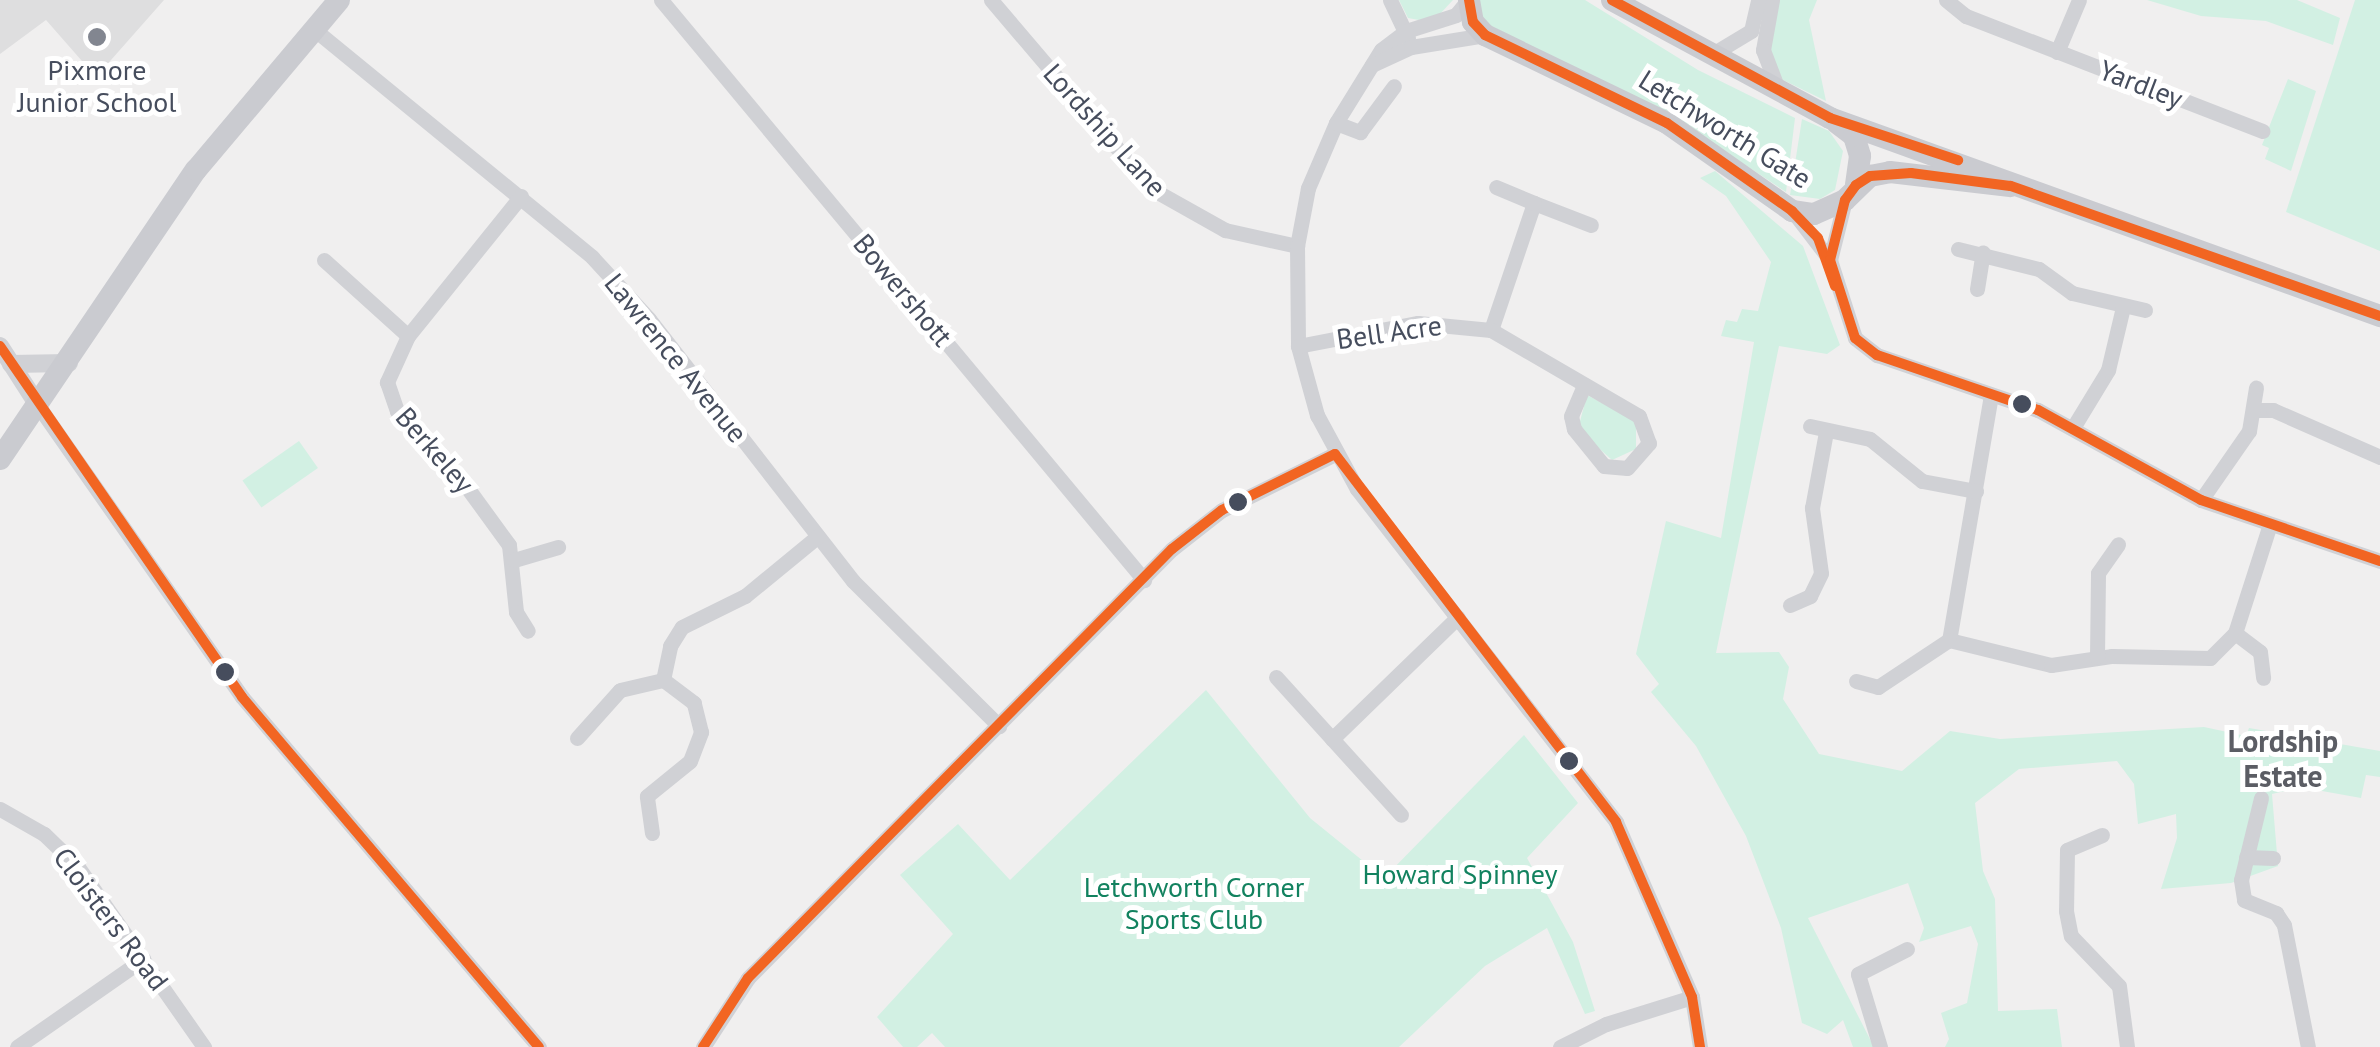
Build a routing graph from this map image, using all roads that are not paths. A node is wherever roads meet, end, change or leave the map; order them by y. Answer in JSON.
{"nodes":[{"id":1,"x":339,"y":0,"type":"edge"},
{"id":2,"x":991,"y":0,"type":"edge"},
{"id":3,"x":1390,"y":0,"type":"edge"},
{"id":4,"x":1468,"y":0,"type":"edge"},
{"id":5,"x":1612,"y":0,"type":"edge"},
{"id":6,"x":1758,"y":0,"type":"edge"},
{"id":7,"x":1772,"y":0,"type":"edge"},
{"id":8,"x":1946,"y":0,"type":"edge"},
{"id":9,"x":2078,"y":0,"type":"edge"},
{"id":10,"x":664,"y":1,"type":"edge"},
{"id":11,"x":315,"y":30,"type":"junction"},
{"id":12,"x":1486,"y":35,"type":"junction"},
{"id":13,"x":1408,"y":39,"type":"junction"},
{"id":14,"x":2057,"y":52,"type":"junction"},
{"id":15,"x":1707,"y":56,"type":"junction"},
{"id":16,"x":1394,"y":86,"type":"dead end"},
{"id":17,"x":1778,"y":90,"type":"junction"},
{"id":18,"x":1830,"y":118,"type":"junction"},
{"id":19,"x":1336,"y":124,"type":"junction"},
{"id":20,"x":2262,"y":131,"type":"dead end"},
{"id":21,"x":2010,"y":186,"type":"junction"},
{"id":22,"x":1496,"y":187,"type":"dead end"},
{"id":23,"x":1850,"y":192,"type":"junction"},
{"id":24,"x":521,"y":196,"type":"junction"},
{"id":25,"x":1534,"y":203,"type":"junction"},
{"id":26,"x":1792,"y":211,"type":"junction"},
{"id":27,"x":1591,"y":225,"type":"dead end"},
{"id":28,"x":1297,"y":246,"type":"junction"},
{"id":29,"x":1958,"y":249,"type":"dead end"},
{"id":30,"x":1982,"y":252,"type":"junction"},
{"id":31,"x":324,"y":260,"type":"dead end"},
{"id":32,"x":1830,"y":260,"type":"junction"},
{"id":33,"x":1977,"y":289,"type":"dead end"},
{"id":34,"x":2122,"y":307,"type":"junction"},
{"id":35,"x":2145,"y":310,"type":"dead end"},
{"id":36,"x":2380,"y":316,"type":"edge"},
{"id":37,"x":1491,"y":330,"type":"junction"},
{"id":38,"x":408,"y":336,"type":"junction"},
{"id":39,"x":0,"y":346,"type":"edge"},
{"id":40,"x":1298,"y":346,"type":"junction"},
{"id":41,"x":69,"y":363,"type":"junction"},
{"id":42,"x":11,"y":364,"type":"junction"},
{"id":43,"x":1584,"y":384,"type":"junction"},
{"id":44,"x":2256,"y":388,"type":"dead end"},
{"id":45,"x":1991,"y":395,"type":"junction"},
{"id":46,"x":39,"y":408,"type":"junction"},
{"id":47,"x":2254,"y":410,"type":"junction"},
{"id":48,"x":2074,"y":426,"type":"junction"},
{"id":49,"x":1335,"y":454,"type":"junction"},
{"id":50,"x":2380,"y":457,"type":"edge"},
{"id":51,"x":0,"y":459,"type":"edge"},
{"id":52,"x":1976,"y":491,"type":"junction"},
{"id":53,"x":2201,"y":500,"type":"junction"},
{"id":54,"x":2270,"y":524,"type":"junction"},
{"id":55,"x":818,"y":536,"type":"junction"},
{"id":56,"x":2118,"y":544,"type":"dead end"},
{"id":57,"x":558,"y":547,"type":"dead end"},
{"id":58,"x":514,"y":560,"type":"junction"},
{"id":59,"x":2380,"y":562,"type":"edge"},
{"id":60,"x":1144,"y":580,"type":"junction"},
{"id":61,"x":1790,"y":605,"type":"dead end"},
{"id":62,"x":1458,"y":617,"type":"junction"},
{"id":63,"x":528,"y":631,"type":"dead end"},
{"id":64,"x":2235,"y":633,"type":"junction"},
{"id":65,"x":1949,"y":640,"type":"junction"},
{"id":66,"x":2097,"y":657,"type":"junction"},
{"id":67,"x":1276,"y":677,"type":"dead end"},
{"id":68,"x":2263,"y":678,"type":"dead end"},
{"id":69,"x":664,"y":680,"type":"junction"},
{"id":70,"x":1856,"y":681,"type":"dead end"},
{"id":71,"x":592,"y":726,"type":"junction"},
{"id":72,"x":999,"y":726,"type":"junction"},
{"id":73,"x":578,"y":738,"type":"dead end"},
{"id":74,"x":1332,"y":739,"type":"junction"},
{"id":75,"x":604,"y":740,"type":"dead end"},
{"id":76,"x":2261,"y":798,"type":"dead end"},
{"id":77,"x":0,"y":809,"type":"edge"},
{"id":78,"x":1400,"y":815,"type":"dead end"},
{"id":79,"x":652,"y":832,"type":"dead end"},
{"id":80,"x":2102,"y":835,"type":"dead end"},
{"id":81,"x":2246,"y":857,"type":"junction"},
{"id":82,"x":2273,"y":858,"type":"dead end"},
{"id":83,"x":1907,"y":950,"type":"dead end"},
{"id":84,"x":143,"y":959,"type":"junction"},
{"id":85,"x":1692,"y":997,"type":"junction"},
{"id":86,"x":17,"y":1047,"type":"edge"},
{"id":87,"x":204,"y":1047,"type":"edge"},
{"id":88,"x":538,"y":1047,"type":"edge"},
{"id":89,"x":704,"y":1047,"type":"edge"},
{"id":90,"x":1560,"y":1047,"type":"edge"},
{"id":91,"x":1700,"y":1047,"type":"edge"},
{"id":92,"x":1880,"y":1047,"type":"edge"},
{"id":93,"x":2127,"y":1047,"type":"edge"},
{"id":94,"x":2308,"y":1047,"type":"edge"}],
"edges":[{"from":1,"to":11,"type":"main road"},
{"from":2,"to":28,"type":"street","name":"Lordship Lane"},
{"from":3,"to":13,"type":"street"},
{"from":4,"to":12,"type":"main road"},
{"from":4,"to":13,"type":"street"},
{"from":5,"to":15,"type":"main road","name":"Letchworth Gate"},
{"from":6,"to":15,"type":"street"},
{"from":7,"to":17,"type":"street"},
{"from":8,"to":14,"type":"street","name":"Yardley"},
{"from":9,"to":14,"type":"street"},
{"from":10,"to":60,"type":"street","name":"Bowershott"},
{"from":11,"to":24,"type":"street","name":"Lawrence Avenue"},
{"from":11,"to":41,"type":"main road"},
{"from":12,"to":13,"type":"street"},
{"from":12,"to":26,"type":"main road","name":"Letchworth Gate"},
{"from":13,"to":19,"type":"street"},
{"from":14,"to":20,"type":"street","name":"Yardley"},
{"from":15,"to":17,"type":"main road","name":"Letchworth Gate"},
{"from":16,"to":19,"type":"street"},
{"from":17,"to":18,"type":"main road","name":"Letchworth Gate"},
{"from":18,"to":21,"type":"main road","name":"Letchworth Gate"},
{"from":18,"to":23,"type":"main road","name":"Letchworth Gate"},
{"from":19,"to":28,"type":"street"},
{"from":21,"to":23,"type":"main road","name":"Letchworth Gate"},
{"from":21,"to":36,"type":"main road","name":"Letchworth Gate"},
{"from":22,"to":25,"type":"street"},
{"from":23,"to":26,"type":"main road","name":"Letchworth Gate"},
{"from":23,"to":32,"type":"street"},
{"from":24,"to":38,"type":"street","name":"Berkeley"},
{"from":24,"to":55,"type":"street","name":"Lawrence Avenue"},
{"from":25,"to":27,"type":"street"},
{"from":25,"to":37,"type":"street"},
{"from":26,"to":32,"type":"street"},
{"from":28,"to":40,"type":"street"},
{"from":29,"to":30,"type":"street"},
{"from":30,"to":33,"type":"street"},
{"from":30,"to":34,"type":"street"},
{"from":31,"to":38,"type":"street"},
{"from":32,"to":45,"type":"street"},
{"from":34,"to":35,"type":"street"},
{"from":34,"to":48,"type":"street"},
{"from":37,"to":40,"type":"street","name":"Bell Acre"},
{"from":37,"to":43,"type":"street","name":"Bell Acre"},
{"from":38,"to":58,"type":"street","name":"Berkeley"},
{"from":39,"to":42,"type":"street"},
{"from":40,"to":49,"type":"street"},
{"from":41,"to":42,"type":"street"},
{"from":41,"to":46,"type":"main road"},
{"from":42,"to":46,"type":"street"},
{"from":43,"to":43,"type":"street","name":"Bell Acre"},
{"from":44,"to":47,"type":"street"},
{"from":45,"to":48,"type":"street"},
{"from":45,"to":52,"type":"street"},
{"from":46,"to":51,"type":"main road"},
{"from":46,"to":88,"type":"street"},
{"from":47,"to":50,"type":"street"},
{"from":47,"to":53,"type":"street"},
{"from":48,"to":53,"type":"street"},
{"from":49,"to":60,"type":"street"},
{"from":49,"to":62,"type":"street"},
{"from":52,"to":61,"type":"street"},
{"from":52,"to":65,"type":"street"},
{"from":53,"to":54,"type":"street"},
{"from":54,"to":59,"type":"street"},
{"from":54,"to":64,"type":"street"},
{"from":55,"to":69,"type":"street"},
{"from":55,"to":72,"type":"street","name":"Lawrence Avenue"},
{"from":56,"to":66,"type":"street"},
{"from":57,"to":58,"type":"street"},
{"from":58,"to":63,"type":"street","name":"Berkeley"},
{"from":60,"to":72,"type":"street"},
{"from":62,"to":74,"type":"street"},
{"from":62,"to":85,"type":"street"},
{"from":64,"to":66,"type":"street"},
{"from":64,"to":68,"type":"street"},
{"from":65,"to":66,"type":"street"},
{"from":65,"to":70,"type":"street"},
{"from":67,"to":74,"type":"street"},
{"from":69,"to":71,"type":"street"},
{"from":69,"to":79,"type":"street"},
{"from":71,"to":73,"type":"street"},
{"from":71,"to":75,"type":"street"},
{"from":72,"to":89,"type":"street"},
{"from":74,"to":78,"type":"street"},
{"from":76,"to":81,"type":"street"},
{"from":77,"to":84,"type":"street","name":"Cloisters Road"},
{"from":80,"to":93,"type":"street"},
{"from":81,"to":82,"type":"street"},
{"from":81,"to":94,"type":"street"},
{"from":83,"to":92,"type":"street"},
{"from":84,"to":86,"type":"street"},
{"from":84,"to":87,"type":"street","name":"Cloisters Road"},
{"from":85,"to":90,"type":"street"},
{"from":85,"to":91,"type":"street"}]}
